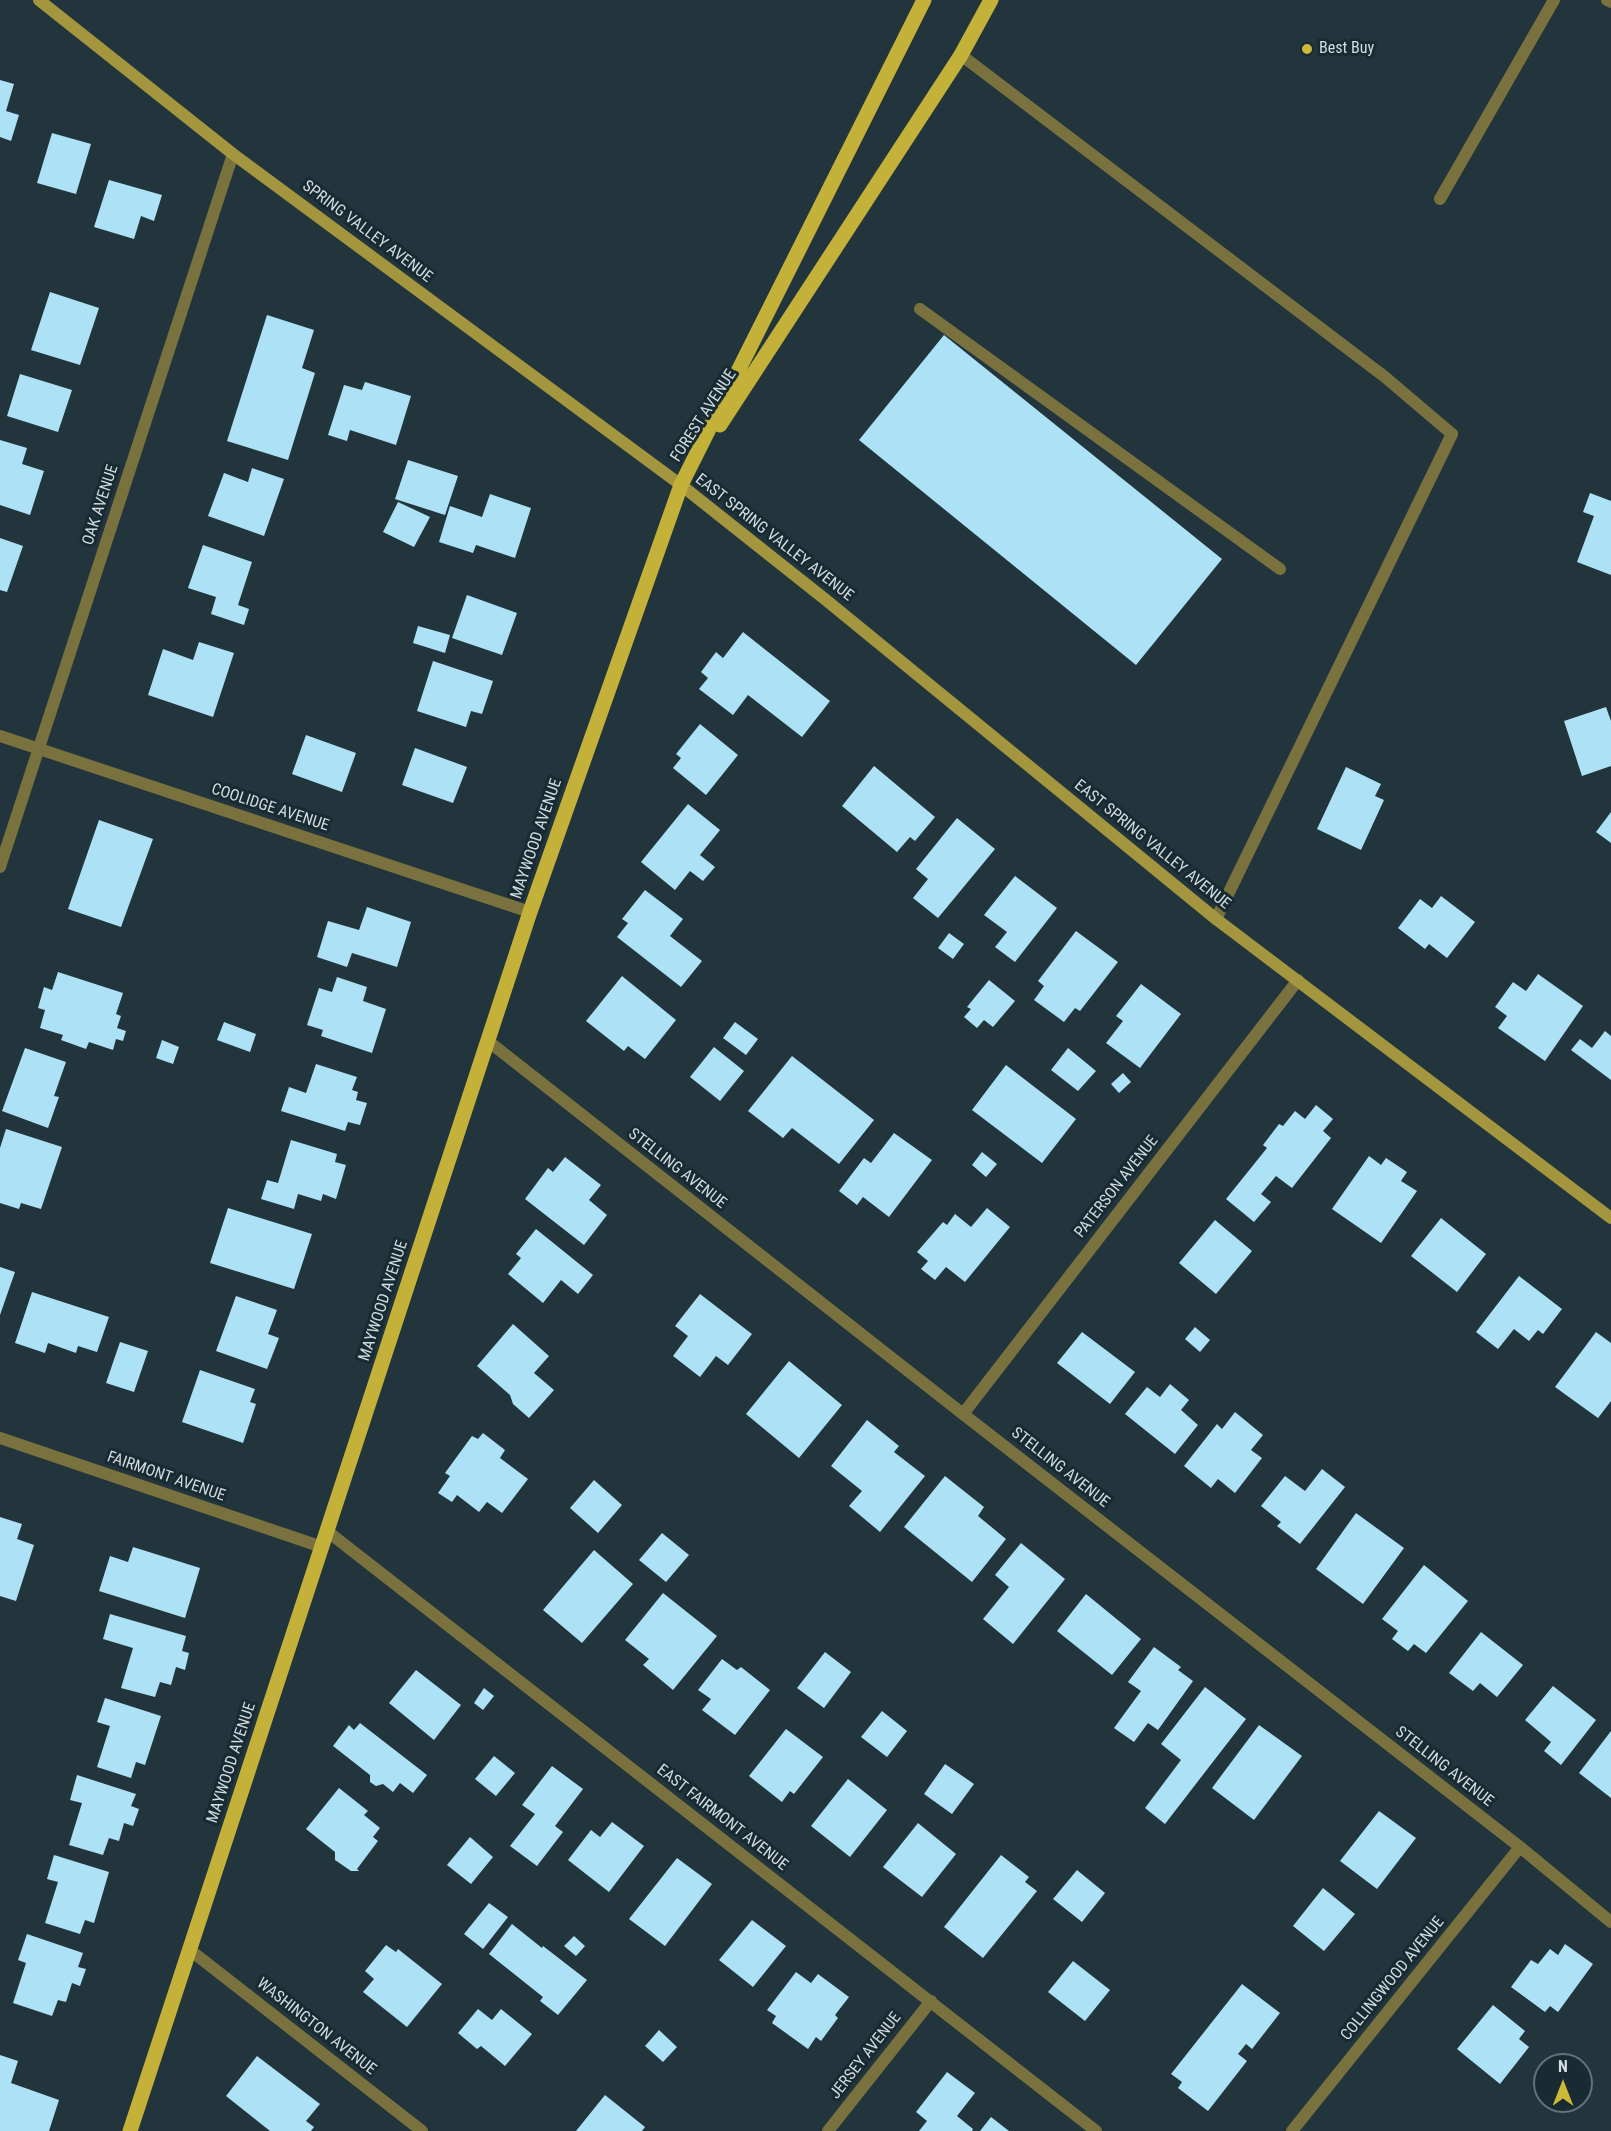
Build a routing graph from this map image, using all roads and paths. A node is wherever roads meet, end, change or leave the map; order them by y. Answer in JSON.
{"nodes":[{"id":1,"x":39,"y":0,"type":"edge"},
{"id":2,"x":924,"y":0,"type":"edge"},
{"id":3,"x":991,"y":0,"type":"edge"},
{"id":4,"x":1554,"y":0,"type":"edge"},
{"id":5,"x":1607,"y":0,"type":"edge"},
{"id":6,"x":1611,"y":2,"type":"edge"},
{"id":7,"x":962,"y":56,"type":"junction"},
{"id":8,"x":233,"y":153,"type":"junction"},
{"id":9,"x":1440,"y":199,"type":"dead end"},
{"id":10,"x":920,"y":309,"type":"dead end"},
{"id":11,"x":681,"y":485,"type":"junction"},
{"id":12,"x":1280,"y":569,"type":"dead end"},
{"id":13,"x":0,"y":736,"type":"edge"},
{"id":14,"x":39,"y":749,"type":"junction"},
{"id":15,"x":0,"y":867,"type":"edge"},
{"id":16,"x":530,"y":912,"type":"junction"},
{"id":17,"x":1216,"y":919,"type":"junction"},
{"id":18,"x":1298,"y":980,"type":"junction"},
{"id":19,"x":488,"y":1041,"type":"junction"},
{"id":20,"x":1611,"y":1218,"type":"edge"},
{"id":21,"x":963,"y":1414,"type":"junction"},
{"id":22,"x":0,"y":1438,"type":"edge"},
{"id":23,"x":327,"y":1531,"type":"junction"},
{"id":24,"x":322,"y":1547,"type":"junction"},
{"id":25,"x":1520,"y":1847,"type":"junction"},
{"id":26,"x":1611,"y":1923,"type":"edge"},
{"id":27,"x":190,"y":1950,"type":"junction"},
{"id":28,"x":931,"y":2001,"type":"junction"},
{"id":29,"x":130,"y":2131,"type":"edge"},
{"id":30,"x":422,"y":2131,"type":"edge"},
{"id":31,"x":828,"y":2131,"type":"edge"},
{"id":32,"x":1096,"y":2131,"type":"edge"},
{"id":33,"x":1292,"y":2131,"type":"edge"}],
"edges":[{"from":1,"to":8,"type":"street","name":"SPRING VALLEY AVENUE"},
{"from":2,"to":11,"type":"main road","name":"FOREST AVENUE"},
{"from":3,"to":7,"type":"main road","name":"FOREST AVENUE"},
{"from":4,"to":9,"type":"street"},
{"from":5,"to":6,"type":"street"},
{"from":7,"to":11,"type":"main road","name":"FOREST AVENUE"},
{"from":7,"to":17,"type":"street"},
{"from":8,"to":11,"type":"street","name":"SPRING VALLEY AVENUE"},
{"from":8,"to":14,"type":"street","name":"OAK AVENUE"},
{"from":10,"to":12,"type":"street"},
{"from":11,"to":16,"type":"main road","name":"MAYWOOD AVENUE"},
{"from":11,"to":17,"type":"street","name":"EAST SPRING VALLEY AVENUE"},
{"from":13,"to":14,"type":"street","name":"COOLIDGE AVENUE"},
{"from":14,"to":15,"type":"street","name":"OAK AVENUE"},
{"from":14,"to":16,"type":"street","name":"COOLIDGE AVENUE"},
{"from":16,"to":19,"type":"main road","name":"MAYWOOD AVENUE"},
{"from":17,"to":18,"type":"street","name":"EAST SPRING VALLEY AVENUE"},
{"from":18,"to":20,"type":"street","name":"EAST SPRING VALLEY AVENUE"},
{"from":18,"to":21,"type":"street","name":"PATERSON AVENUE"},
{"from":19,"to":21,"type":"street","name":"STELLING AVENUE"},
{"from":19,"to":23,"type":"main road","name":"MAYWOOD AVENUE"},
{"from":21,"to":25,"type":"street","name":"STELLING AVENUE"},
{"from":22,"to":24,"type":"street","name":"FAIRMONT AVENUE"},
{"from":23,"to":24,"type":"main road","name":"MAYWOOD AVENUE"},
{"from":23,"to":28,"type":"street","name":"EAST FAIRMONT AVENUE"},
{"from":24,"to":27,"type":"main road","name":"MAYWOOD AVENUE"},
{"from":25,"to":26,"type":"street","name":"STELLING AVENUE"},
{"from":25,"to":33,"type":"street","name":"COLLINGWOOD AVENUE"},
{"from":27,"to":29,"type":"main road","name":"MAYWOOD AVENUE"},
{"from":27,"to":30,"type":"street","name":"WASHINGTON AVENUE"},
{"from":28,"to":31,"type":"street","name":"JERSEY AVENUE"},
{"from":28,"to":32,"type":"street","name":"EAST FAIRMONT AVENUE"}]}
